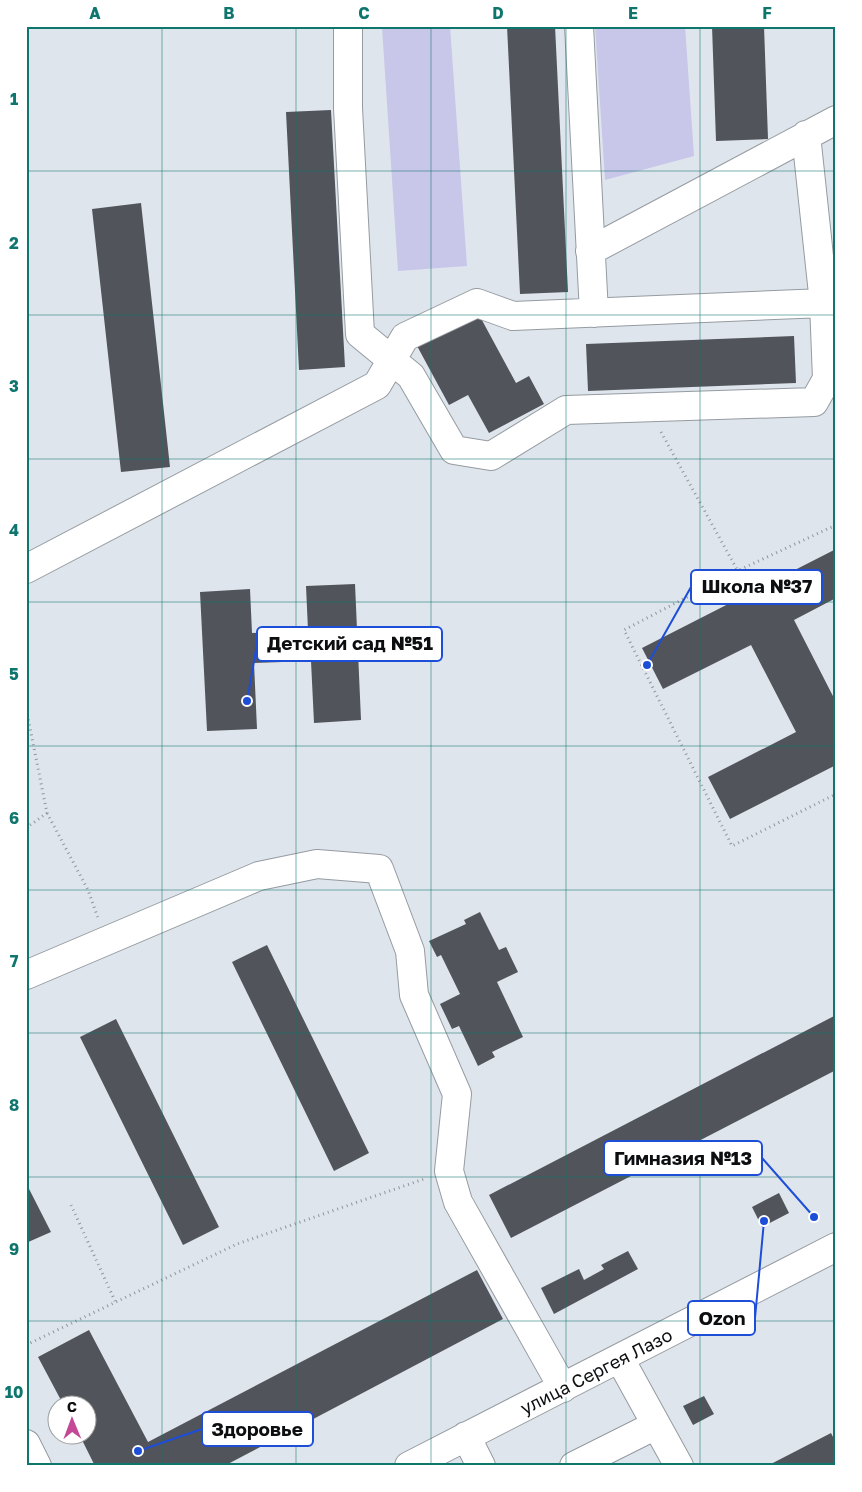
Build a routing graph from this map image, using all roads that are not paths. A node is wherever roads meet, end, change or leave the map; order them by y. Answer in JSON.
{"nodes":[{"id":1,"x":348,"y":26,"type":"edge"},
{"id":2,"x":579,"y":26,"type":"edge"},
{"id":3,"x":836,"y":120,"type":"edge"},
{"id":4,"x":806,"y":135,"type":"junction"},
{"id":5,"x":590,"y":251,"type":"junction"},
{"id":6,"x":824,"y":303,"type":"junction"},
{"id":7,"x":594,"y":313,"type":"junction"},
{"id":8,"x":392,"y":360,"type":"junction"},
{"id":9,"x":26,"y":569,"type":"edge"},
{"id":10,"x":26,"y":976,"type":"edge"},
{"id":11,"x":836,"y":1247,"type":"edge"},
{"id":12,"x":620,"y":1359,"type":"junction"},
{"id":13,"x":563,"y":1388,"type":"junction"},
{"id":14,"x":656,"y":1424,"type":"junction"},
{"id":15,"x":466,"y":1436,"type":"junction"},
{"id":16,"x":26,"y":1444,"type":"edge"},
{"id":17,"x":37,"y":1466,"type":"edge"},
{"id":18,"x":409,"y":1466,"type":"edge"},
{"id":19,"x":481,"y":1466,"type":"edge"},
{"id":20,"x":574,"y":1466,"type":"edge"},
{"id":21,"x":680,"y":1466,"type":"edge"}],
"edges":[{"from":1,"to":8,"type":"street"},
{"from":2,"to":5,"type":"street"},
{"from":3,"to":4,"type":"street"},
{"from":4,"to":5,"type":"street"},
{"from":4,"to":6,"type":"street"},
{"from":5,"to":7,"type":"street"},
{"from":6,"to":7,"type":"street"},
{"from":6,"to":8,"type":"street"},
{"from":7,"to":8,"type":"street"},
{"from":8,"to":9,"type":"street"},
{"from":10,"to":13,"type":"street"},
{"from":11,"to":12,"type":"street","name":"улица Сергея Лазо"},
{"from":12,"to":13,"type":"street","name":"улица Сергея Лазо"},
{"from":12,"to":14,"type":"street"},
{"from":13,"to":15,"type":"street","name":"улица Сергея Лазо"},
{"from":14,"to":20,"type":"street"},
{"from":14,"to":21,"type":"street"},
{"from":15,"to":18,"type":"street","name":"улица Сергея Лазо"},
{"from":15,"to":19,"type":"street"},
{"from":16,"to":17,"type":"street"}]}
